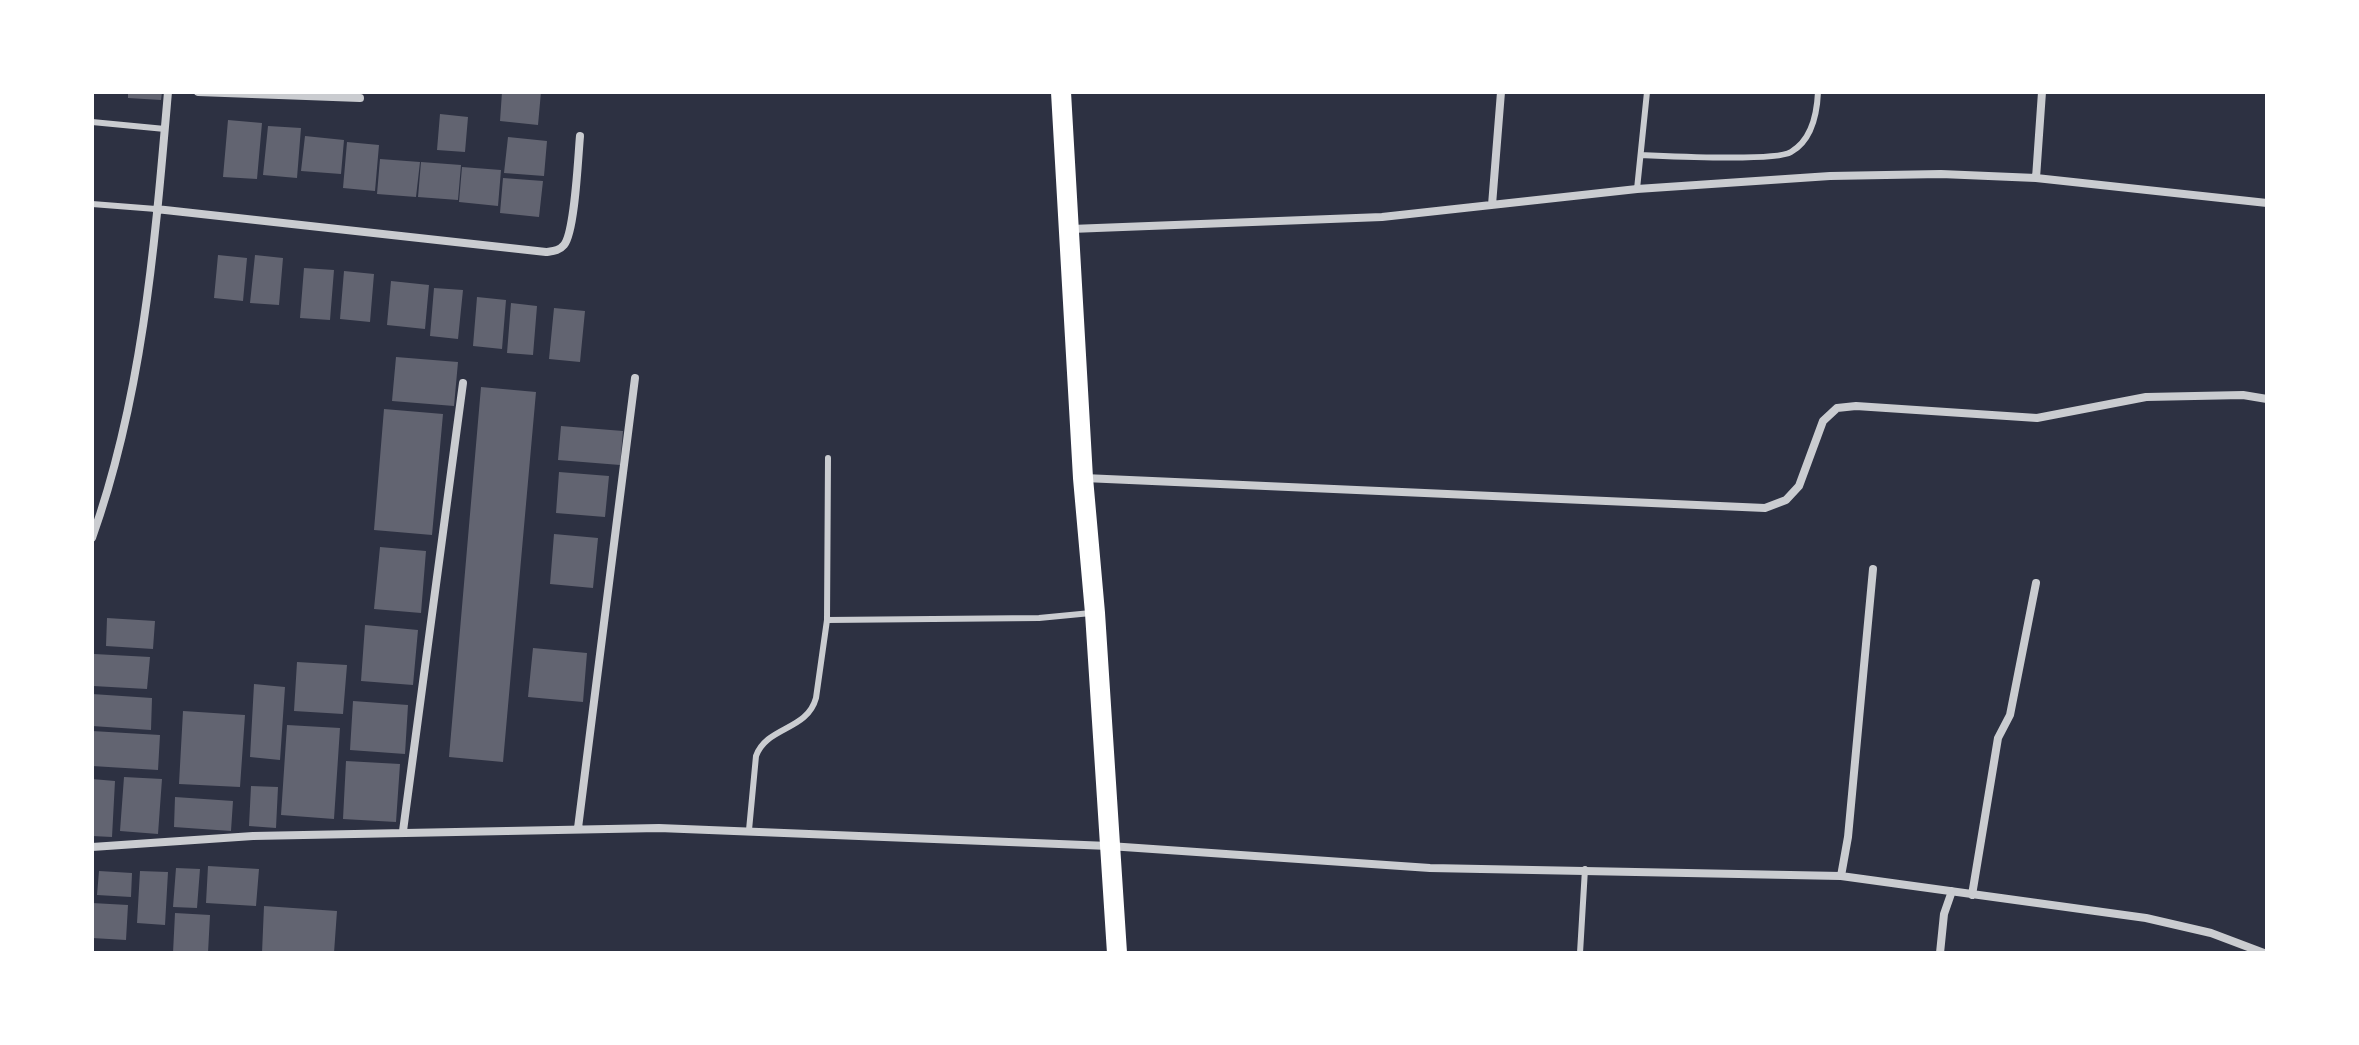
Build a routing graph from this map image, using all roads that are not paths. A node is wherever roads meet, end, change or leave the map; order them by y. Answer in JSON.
{"nodes":[{"id":1,"x":168,"y":92,"type":"edge"},
{"id":2,"x":198,"y":92,"type":"edge"},
{"id":3,"x":1061,"y":92,"type":"edge"},
{"id":4,"x":1501,"y":92,"type":"edge"},
{"id":5,"x":1647,"y":92,"type":"edge"},
{"id":6,"x":1818,"y":92,"type":"edge"},
{"id":7,"x":2042,"y":92,"type":"edge"},
{"id":8,"x":360,"y":98,"type":"dead end"},
{"id":9,"x":92,"y":122,"type":"edge"},
{"id":10,"x":165,"y":129,"type":"junction"},
{"id":11,"x":580,"y":136,"type":"dead end"},
{"id":12,"x":1642,"y":155,"type":"junction"},
{"id":13,"x":2036,"y":178,"type":"junction"},
{"id":14,"x":1637,"y":189,"type":"junction"},
{"id":15,"x":2267,"y":203,"type":"edge"},
{"id":16,"x":92,"y":204,"type":"edge"},
{"id":17,"x":1492,"y":205,"type":"junction"},
{"id":18,"x":156,"y":209,"type":"junction"},
{"id":19,"x":1068,"y":229,"type":"junction"},
{"id":20,"x":635,"y":378,"type":"dead end"},
{"id":21,"x":463,"y":383,"type":"dead end"},
{"id":22,"x":2267,"y":399,"type":"edge"},
{"id":23,"x":828,"y":458,"type":"dead end"},
{"id":24,"x":1083,"y":478,"type":"junction"},
{"id":25,"x":92,"y":538,"type":"edge"},
{"id":26,"x":1873,"y":569,"type":"dead end"},
{"id":27,"x":2036,"y":583,"type":"dead end"},
{"id":28,"x":1095,"y":613,"type":"junction"},
{"id":29,"x":827,"y":620,"type":"junction"},
{"id":30,"x":578,"y":828,"type":"junction"},
{"id":31,"x":749,"y":830,"type":"junction"},
{"id":32,"x":403,"y":831,"type":"junction"},
{"id":33,"x":1109,"y":846,"type":"junction"},
{"id":34,"x":92,"y":847,"type":"edge"},
{"id":35,"x":1585,"y":869,"type":"junction"},
{"id":36,"x":1841,"y":876,"type":"junction"},
{"id":37,"x":1952,"y":891,"type":"junction"},
{"id":38,"x":1972,"y":895,"type":"junction"},
{"id":39,"x":1117,"y":953,"type":"edge"},
{"id":40,"x":1580,"y":953,"type":"edge"},
{"id":41,"x":1940,"y":953,"type":"edge"},
{"id":42,"x":2264,"y":953,"type":"edge"}],
"edges":[{"from":1,"to":10,"type":"street"},
{"from":2,"to":8,"type":"street"},
{"from":3,"to":19,"type":"main road"},
{"from":4,"to":17,"type":"street"},
{"from":5,"to":12,"type":"lane"},
{"from":6,"to":12,"type":"lane"},
{"from":7,"to":13,"type":"street"},
{"from":9,"to":10,"type":"lane"},
{"from":10,"to":18,"type":"street"},
{"from":11,"to":18,"type":"street"},
{"from":12,"to":14,"type":"lane"},
{"from":13,"to":14,"type":"street"},
{"from":13,"to":15,"type":"street"},
{"from":14,"to":17,"type":"street"},
{"from":16,"to":18,"type":"lane"},
{"from":17,"to":19,"type":"street"},
{"from":18,"to":25,"type":"street"},
{"from":19,"to":24,"type":"main road"},
{"from":20,"to":30,"type":"street"},
{"from":21,"to":32,"type":"street"},
{"from":22,"to":24,"type":"street"},
{"from":23,"to":29,"type":"lane"},
{"from":24,"to":28,"type":"main road"},
{"from":26,"to":36,"type":"street"},
{"from":27,"to":38,"type":"street"},
{"from":28,"to":29,"type":"lane"},
{"from":28,"to":33,"type":"main road"},
{"from":29,"to":31,"type":"lane"},
{"from":30,"to":31,"type":"street"},
{"from":30,"to":32,"type":"street"},
{"from":31,"to":33,"type":"street"},
{"from":32,"to":34,"type":"street"},
{"from":33,"to":35,"type":"street"},
{"from":33,"to":39,"type":"main road"},
{"from":35,"to":36,"type":"street"},
{"from":35,"to":40,"type":"lane"},
{"from":36,"to":37,"type":"street"},
{"from":37,"to":38,"type":"street"},
{"from":37,"to":41,"type":"street"},
{"from":38,"to":42,"type":"street"}]}
